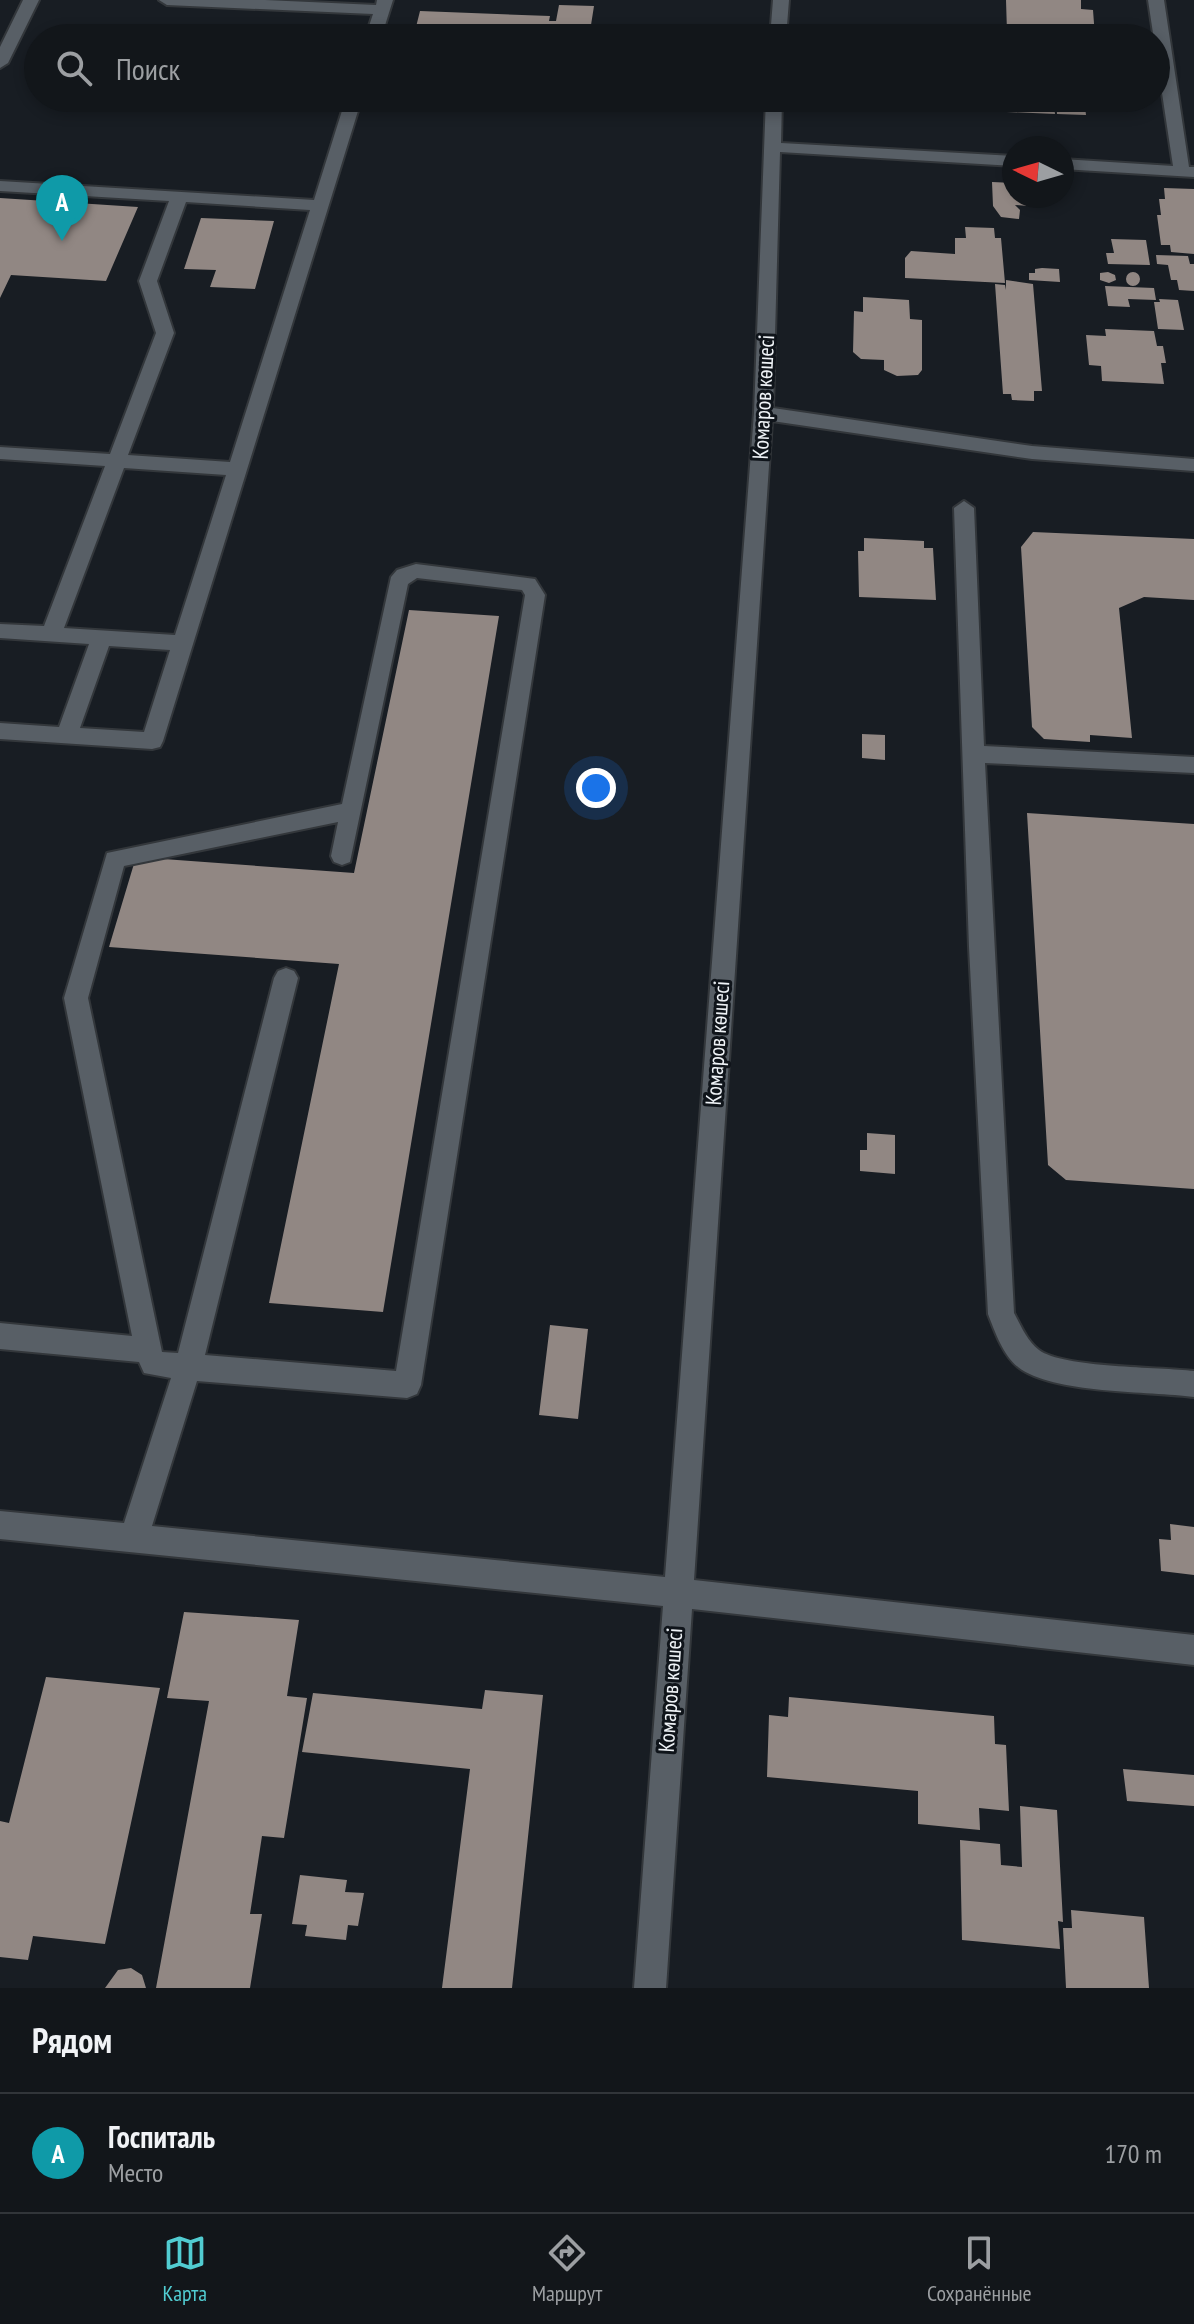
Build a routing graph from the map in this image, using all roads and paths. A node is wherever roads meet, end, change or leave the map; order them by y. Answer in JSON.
{"nodes":[{"id":1,"x":31,"y":0,"type":"edge"},
{"id":2,"x":167,"y":0,"type":"edge"},
{"id":3,"x":781,"y":0,"type":"edge"},
{"id":4,"x":1156,"y":0,"type":"edge"},
{"id":5,"x":383,"y":5,"type":"edge"},
{"id":6,"x":779,"y":24,"type":"edge"},
{"id":7,"x":1160,"y":24,"type":"edge"},
{"id":8,"x":0,"y":63,"type":"edge"},
{"id":9,"x":1170,"y":75,"type":"edge"},
{"id":10,"x":350,"y":112,"type":"edge"},
{"id":11,"x":773,"y":112,"type":"edge"},
{"id":12,"x":771,"y":147,"type":"junction"},
{"id":13,"x":1002,"y":160,"type":"edge"},
{"id":14,"x":1074,"y":165,"type":"edge"},
{"id":15,"x":1188,"y":172,"type":"edge"},
{"id":16,"x":0,"y":186,"type":"edge"},
{"id":17,"x":179,"y":197,"type":"junction"},
{"id":18,"x":320,"y":205,"type":"junction"},
{"id":19,"x":763,"y":413,"type":"junction"},
{"id":20,"x":0,"y":453,"type":"edge"},
{"id":21,"x":116,"y":460,"type":"junction"},
{"id":22,"x":1194,"y":465,"type":"edge"},
{"id":23,"x":237,"y":469,"type":"junction"},
{"id":24,"x":964,"y":508,"type":"dead end"},
{"id":25,"x":0,"y":631,"type":"edge"},
{"id":26,"x":51,"y":634,"type":"junction"},
{"id":27,"x":102,"y":637,"type":"junction"},
{"id":28,"x":182,"y":643,"type":"junction"},
{"id":29,"x":0,"y":731,"type":"edge"},
{"id":30,"x":67,"y":735,"type":"junction"},
{"id":31,"x":973,"y":754,"type":"junction"},
{"id":32,"x":1194,"y":765,"type":"edge"},
{"id":33,"x":349,"y":811,"type":"junction"},
{"id":34,"x":342,"y":856,"type":"dead end"},
{"id":35,"x":286,"y":978,"type":"dead end"},
{"id":36,"x":0,"y":1336,"type":"edge"},
{"id":37,"x":148,"y":1350,"type":"junction"},
{"id":38,"x":188,"y":1367,"type":"junction"},
{"id":39,"x":1194,"y":1384,"type":"edge"},
{"id":40,"x":0,"y":1525,"type":"edge"},
{"id":41,"x":134,"y":1537,"type":"junction"},
{"id":42,"x":676,"y":1593,"type":"junction"},
{"id":43,"x":1194,"y":1650,"type":"edge"},
{"id":44,"x":650,"y":1988,"type":"edge"}],
"edges":[{"from":1,"to":8,"type":"street"},
{"from":2,"to":5,"type":"street"},
{"from":3,"to":6,"type":"street"},
{"from":4,"to":7,"type":"street"},
{"from":9,"to":15,"type":"street"},
{"from":10,"to":18,"type":"street"},
{"from":11,"to":12,"type":"street","name":"Комаров көшесі"},
{"from":12,"to":13,"type":"street"},
{"from":12,"to":19,"type":"street","name":"Комаров көшесі"},
{"from":14,"to":15,"type":"street"},
{"from":16,"to":17,"type":"street"},
{"from":17,"to":18,"type":"street"},
{"from":17,"to":21,"type":"street"},
{"from":18,"to":23,"type":"street"},
{"from":19,"to":22,"type":"street"},
{"from":19,"to":42,"type":"street","name":"Комаров көшесі"},
{"from":20,"to":21,"type":"street"},
{"from":21,"to":23,"type":"street"},
{"from":21,"to":26,"type":"street"},
{"from":23,"to":28,"type":"street"},
{"from":24,"to":31,"type":"street"},
{"from":25,"to":26,"type":"street"},
{"from":26,"to":27,"type":"street"},
{"from":27,"to":28,"type":"street"},
{"from":27,"to":30,"type":"street"},
{"from":28,"to":30,"type":"street"},
{"from":29,"to":30,"type":"street"},
{"from":31,"to":32,"type":"street"},
{"from":31,"to":39,"type":"street"},
{"from":33,"to":34,"type":"street"},
{"from":33,"to":37,"type":"street"},
{"from":33,"to":38,"type":"street"},
{"from":35,"to":38,"type":"street"},
{"from":36,"to":37,"type":"street"},
{"from":37,"to":38,"type":"street"},
{"from":38,"to":41,"type":"street"},
{"from":40,"to":41,"type":"street"},
{"from":41,"to":42,"type":"street"},
{"from":42,"to":43,"type":"street"},
{"from":42,"to":44,"type":"street","name":"Комаров көшесі"}]}
